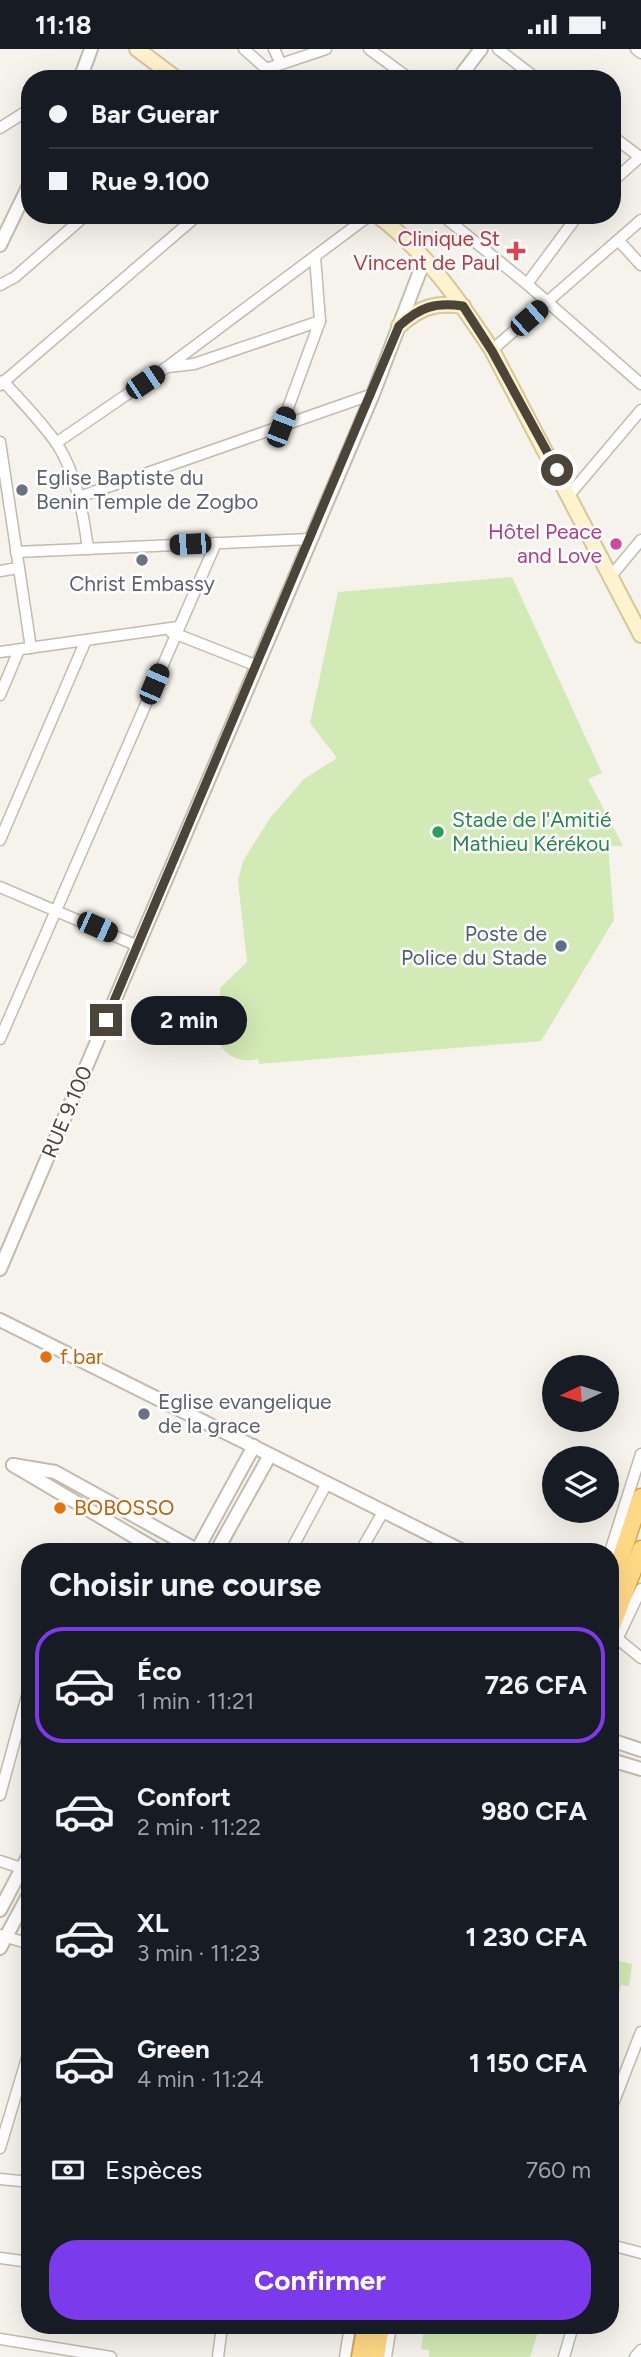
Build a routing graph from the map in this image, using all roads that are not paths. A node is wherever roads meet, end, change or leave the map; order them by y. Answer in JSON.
{"nodes":[{"id":1,"x":91,"y":49,"type":"edge"},
{"id":2,"x":137,"y":49,"type":"edge"},
{"id":3,"x":244,"y":49,"type":"edge"},
{"id":4,"x":274,"y":49,"type":"edge"},
{"id":5,"x":326,"y":49,"type":"edge"},
{"id":6,"x":369,"y":49,"type":"edge"},
{"id":7,"x":481,"y":49,"type":"edge"},
{"id":8,"x":498,"y":49,"type":"edge"},
{"id":9,"x":636,"y":49,"type":"edge"},
{"id":10,"x":641,"y":53,"type":"edge"},
{"id":11,"x":281,"y":64,"type":"junction"},
{"id":12,"x":266,"y":69,"type":"joint"},
{"id":13,"x":82,"y":70,"type":"edge"},
{"id":14,"x":165,"y":70,"type":"edge"},
{"id":15,"x":398,"y":70,"type":"edge"},
{"id":16,"x":465,"y":70,"type":"edge"},
{"id":17,"x":525,"y":70,"type":"edge"},
{"id":18,"x":21,"y":115,"type":"edge"},
{"id":19,"x":0,"y":128,"type":"edge"},
{"id":20,"x":621,"y":142,"type":"edge"},
{"id":21,"x":640,"y":156,"type":"edge"},
{"id":22,"x":621,"y":174,"type":"edge"},
{"id":23,"x":21,"y":202,"type":"edge"},
{"id":24,"x":641,"y":220,"type":"edge"},
{"id":25,"x":76,"y":224,"type":"edge"},
{"id":26,"x":187,"y":224,"type":"edge"},
{"id":27,"x":358,"y":224,"type":"edge"},
{"id":28,"x":387,"y":224,"type":"edge"},
{"id":29,"x":453,"y":224,"type":"edge"},
{"id":30,"x":571,"y":224,"type":"edge"},
{"id":31,"x":619,"y":241,"type":"junction"},
{"id":32,"x":0,"y":245,"type":"edge"},
{"id":33,"x":315,"y":257,"type":"junction"},
{"id":34,"x":425,"y":258,"type":"junction"},
{"id":35,"x":641,"y":265,"type":"edge"},
{"id":36,"x":527,"y":284,"type":"junction"},
{"id":37,"x":0,"y":285,"type":"edge"},
{"id":38,"x":547,"y":302,"type":"junction"},
{"id":39,"x":463,"y":306,"type":"junction"},
{"id":40,"x":320,"y":321,"type":"junction"},
{"id":41,"x":399,"y":326,"type":"junction"},
{"id":42,"x":492,"y":351,"type":"junction"},
{"id":43,"x":167,"y":367,"type":"junction"},
{"id":44,"x":1,"y":383,"type":"edge"},
{"id":45,"x":641,"y":384,"type":"edge"},
{"id":46,"x":373,"y":394,"type":"junction"},
{"id":47,"x":641,"y":410,"type":"edge"},
{"id":48,"x":281,"y":427,"type":"junction"},
{"id":49,"x":0,"y":442,"type":"edge"},
{"id":50,"x":56,"y":443,"type":"junction"},
{"id":51,"x":3,"y":492,"type":"edge"},
{"id":52,"x":570,"y":494,"type":"junction"},
{"id":53,"x":79,"y":497,"type":"junction"},
{"id":54,"x":310,"y":539,"type":"junction"},
{"id":55,"x":641,"y":540,"type":"edge"},
{"id":56,"x":216,"y":543,"type":"junction"},
{"id":57,"x":88,"y":549,"type":"junction"},
{"id":58,"x":16,"y":552,"type":"junction"},
{"id":59,"x":18,"y":568,"type":"junction"},
{"id":60,"x":0,"y":571,"type":"edge"},
{"id":61,"x":611,"y":576,"type":"junction"},
{"id":62,"x":177,"y":631,"type":"junction"},
{"id":63,"x":641,"y":635,"type":"edge"},
{"id":64,"x":86,"y":640,"type":"junction"},
{"id":65,"x":31,"y":648,"type":"junction"},
{"id":66,"x":19,"y":650,"type":"junction"},
{"id":67,"x":0,"y":652,"type":"edge"},
{"id":68,"x":255,"y":666,"type":"junction"},
{"id":69,"x":0,"y":695,"type":"edge"},
{"id":70,"x":0,"y":840,"type":"edge"},
{"id":71,"x":0,"y":887,"type":"edge"},
{"id":72,"x":55,"y":909,"type":"junction"},
{"id":73,"x":138,"y":946,"type":"junction"},
{"id":74,"x":0,"y":1039,"type":"edge"},
{"id":75,"x":0,"y":1269,"type":"edge"},
{"id":76,"x":0,"y":1320,"type":"edge"},
{"id":77,"x":254,"y":1446,"type":"junction"},
{"id":78,"x":641,"y":1454,"type":"edge"},
{"id":79,"x":270,"y":1455,"type":"junction"},
{"id":80,"x":327,"y":1483,"type":"junction"},
{"id":81,"x":641,"y":1497,"type":"edge"},
{"id":82,"x":112,"y":1503,"type":"junction"},
{"id":83,"x":383,"y":1512,"type":"junction"},
{"id":84,"x":103,"y":1520,"type":"junction"},
{"id":85,"x":144,"y":1543,"type":"edge"},
{"id":86,"x":182,"y":1543,"type":"edge"},
{"id":87,"x":203,"y":1543,"type":"edge"},
{"id":88,"x":221,"y":1543,"type":"edge"},
{"id":89,"x":295,"y":1543,"type":"edge"},
{"id":90,"x":365,"y":1543,"type":"edge"},
{"id":91,"x":443,"y":1543,"type":"edge"},
{"id":92,"x":613,"y":1543,"type":"edge"},
{"id":93,"x":641,"y":1549,"type":"edge"},
{"id":94,"x":619,"y":1563,"type":"edge"},
{"id":95,"x":641,"y":1589,"type":"edge"},
{"id":96,"x":619,"y":1618,"type":"edge"},
{"id":97,"x":619,"y":1626,"type":"edge"},
{"id":98,"x":619,"y":1638,"type":"edge"},
{"id":99,"x":641,"y":1658,"type":"edge"},
{"id":100,"x":21,"y":1718,"type":"edge"},
{"id":101,"x":619,"y":1743,"type":"edge"},
{"id":102,"x":641,"y":1750,"type":"edge"},
{"id":103,"x":619,"y":1762,"type":"edge"},
{"id":104,"x":641,"y":1769,"type":"edge"},
{"id":105,"x":0,"y":1795,"type":"edge"},
{"id":106,"x":0,"y":1861,"type":"edge"},
{"id":107,"x":21,"y":1869,"type":"edge"},
{"id":108,"x":21,"y":1876,"type":"edge"},
{"id":109,"x":21,"y":1907,"type":"edge"},
{"id":110,"x":0,"y":1910,"type":"edge"},
{"id":111,"x":2,"y":1939,"type":"edge"},
{"id":112,"x":21,"y":1942,"type":"edge"},
{"id":113,"x":641,"y":2032,"type":"edge"},
{"id":114,"x":21,"y":2078,"type":"edge"},
{"id":115,"x":619,"y":2088,"type":"edge"},
{"id":116,"x":0,"y":2148,"type":"edge"},
{"id":117,"x":0,"y":2179,"type":"edge"},
{"id":118,"x":21,"y":2181,"type":"edge"},
{"id":119,"x":619,"y":2247,"type":"edge"},
{"id":120,"x":641,"y":2253,"type":"edge"},
{"id":121,"x":0,"y":2258,"type":"edge"},
{"id":122,"x":21,"y":2261,"type":"edge"},
{"id":123,"x":221,"y":2334,"type":"edge"},
{"id":124,"x":349,"y":2334,"type":"edge"},
{"id":125,"x":364,"y":2334,"type":"edge"},
{"id":126,"x":380,"y":2334,"type":"edge"},
{"id":127,"x":390,"y":2334,"type":"edge"},
{"id":128,"x":571,"y":2334,"type":"edge"},
{"id":129,"x":0,"y":2339,"type":"edge"},
{"id":130,"x":641,"y":2350,"type":"edge"},
{"id":131,"x":111,"y":2357,"type":"edge"},
{"id":132,"x":218,"y":2357,"type":"edge"},
{"id":133,"x":345,"y":2357,"type":"edge"},
{"id":134,"x":360,"y":2357,"type":"edge"},
{"id":135,"x":376,"y":2357,"type":"edge"},
{"id":136,"x":386,"y":2357,"type":"edge"},
{"id":137,"x":564,"y":2357,"type":"edge"},
{"id":138,"x":635,"y":2357,"type":"edge"}],
"edges":[{"from":1,"to":13,"type":"street"},
{"from":2,"to":14,"type":"main road"},
{"from":3,"to":12,"type":"street"},
{"from":4,"to":11,"type":"street"},
{"from":5,"to":11,"type":"street"},
{"from":6,"to":15,"type":"street"},
{"from":7,"to":16,"type":"street"},
{"from":8,"to":17,"type":"street"},
{"from":9,"to":10,"type":"street"},
{"from":11,"to":12,"type":"street"},
{"from":18,"to":19,"type":"street"},
{"from":20,"to":21,"type":"street"},
{"from":21,"to":22,"type":"street"},
{"from":23,"to":32,"type":"street"},
{"from":24,"to":31,"type":"street"},
{"from":25,"to":37,"type":"street"},
{"from":26,"to":44,"type":"street"},
{"from":27,"to":33,"type":"street"},
{"from":28,"to":34,"type":"main road"},
{"from":29,"to":36,"type":"street"},
{"from":30,"to":36,"type":"street"},
{"from":31,"to":35,"type":"street"},
{"from":31,"to":38,"type":"street"},
{"from":33,"to":40,"type":"street"},
{"from":33,"to":43,"type":"street"},
{"from":34,"to":39,"type":"main road"},
{"from":34,"to":41,"type":"street","name":"RUE 9.100"},
{"from":36,"to":38,"type":"street"},
{"from":38,"to":42,"type":"street"},
{"from":38,"to":45,"type":"street"},
{"from":39,"to":41,"type":"main road"},
{"from":39,"to":42,"type":"main road"},
{"from":40,"to":43,"type":"street"},
{"from":40,"to":48,"type":"street"},
{"from":41,"to":46,"type":"street","name":"RUE 9.100"},
{"from":42,"to":52,"type":"main road"},
{"from":43,"to":50,"type":"street"},
{"from":44,"to":50,"type":"street"},
{"from":46,"to":48,"type":"street"},
{"from":46,"to":54,"type":"street","name":"RUE 9.100"},
{"from":47,"to":52,"type":"street"},
{"from":48,"to":53,"type":"street"},
{"from":49,"to":51,"type":"street"},
{"from":50,"to":53,"type":"street"},
{"from":51,"to":58,"type":"street"},
{"from":52,"to":61,"type":"main road"},
{"from":53,"to":57,"type":"street"},
{"from":54,"to":56,"type":"street"},
{"from":54,"to":68,"type":"street","name":"RUE 9.100"},
{"from":55,"to":61,"type":"street"},
{"from":56,"to":57,"type":"street"},
{"from":56,"to":62,"type":"street"},
{"from":57,"to":58,"type":"street"},
{"from":58,"to":59,"type":"street"},
{"from":59,"to":60,"type":"street"},
{"from":59,"to":65,"type":"street"},
{"from":61,"to":63,"type":"main road"},
{"from":62,"to":64,"type":"street"},
{"from":62,"to":68,"type":"street"},
{"from":62,"to":72,"type":"street"},
{"from":64,"to":65,"type":"street"},
{"from":64,"to":70,"type":"street"},
{"from":65,"to":66,"type":"street"},
{"from":66,"to":67,"type":"street"},
{"from":66,"to":69,"type":"street"},
{"from":68,"to":73,"type":"street","name":"RUE 9.100"},
{"from":71,"to":72,"type":"street"},
{"from":72,"to":73,"type":"street"},
{"from":72,"to":74,"type":"street"},
{"from":73,"to":75,"type":"street","name":"RUE 9.100"},
{"from":76,"to":77,"type":"street"},
{"from":77,"to":79,"type":"street"},
{"from":77,"to":87,"type":"street"},
{"from":78,"to":92,"type":"street"},
{"from":79,"to":80,"type":"street"},
{"from":79,"to":88,"type":"street"},
{"from":80,"to":83,"type":"street"},
{"from":80,"to":89,"type":"street"},
{"from":81,"to":94,"type":"highway"},
{"from":82,"to":84,"type":"street"},
{"from":82,"to":84,"type":"street"},
{"from":82,"to":86,"type":"street"},
{"from":83,"to":90,"type":"street"},
{"from":83,"to":91,"type":"street"},
{"from":84,"to":85,"type":"street"},
{"from":93,"to":96,"type":"highway"},
{"from":95,"to":97,"type":"street"},
{"from":98,"to":99,"type":"street"},
{"from":100,"to":105,"type":"street"},
{"from":101,"to":102,"type":"street"},
{"from":103,"to":104,"type":"street"},
{"from":106,"to":107,"type":"street"},
{"from":108,"to":110,"type":"street"},
{"from":109,"to":111,"type":"street"},
{"from":111,"to":112,"type":"street"},
{"from":113,"to":115,"type":"street"},
{"from":114,"to":116,"type":"street"},
{"from":117,"to":118,"type":"street"},
{"from":119,"to":120,"type":"street"},
{"from":121,"to":122,"type":"street"},
{"from":123,"to":132,"type":"street"},
{"from":124,"to":133,"type":"street"},
{"from":125,"to":134,"type":"highway"},
{"from":126,"to":135,"type":"highway"},
{"from":127,"to":136,"type":"street"},
{"from":128,"to":137,"type":"street"},
{"from":129,"to":131,"type":"street"},
{"from":130,"to":138,"type":"street"}]}
